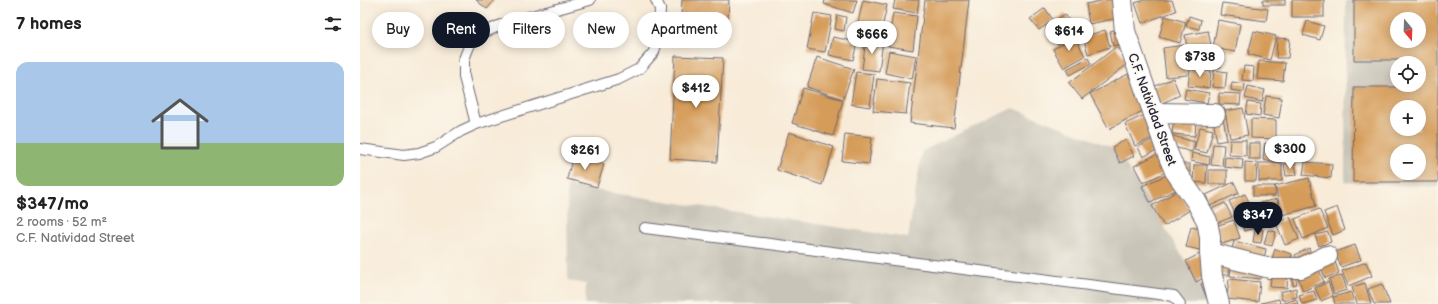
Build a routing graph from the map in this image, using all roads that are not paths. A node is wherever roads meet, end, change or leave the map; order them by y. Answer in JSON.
{"nodes":[{"id":1,"x":590,"y":0,"type":"edge"},
{"id":2,"x":656,"y":0,"type":"edge"},
{"id":3,"x":1122,"y":0,"type":"edge"},
{"id":4,"x":1154,"y":113,"type":"junction"},
{"id":5,"x":1215,"y":114,"type":"dead end"},
{"id":6,"x":476,"y":124,"type":"junction"},
{"id":7,"x":360,"y":149,"type":"edge"},
{"id":8,"x":644,"y":228,"type":"dead end"},
{"id":9,"x":1210,"y":253,"type":"junction"},
{"id":10,"x":1327,"y":256,"type":"dead end"},
{"id":11,"x":1180,"y":304,"type":"edge"},
{"id":12,"x":1219,"y":304,"type":"edge"}],
"edges":[{"from":1,"to":6,"type":"lane"},
{"from":2,"to":6,"type":"lane"},
{"from":3,"to":4,"type":"street","name":"C.F. Natividad Street"},
{"from":4,"to":5,"type":"street"},
{"from":4,"to":9,"type":"street","name":"C.F. Natividad Street"},
{"from":6,"to":7,"type":"lane"},
{"from":8,"to":11,"type":"lane"},
{"from":9,"to":10,"type":"street"},
{"from":9,"to":12,"type":"street","name":"C.F. Natividad Street"}]}
